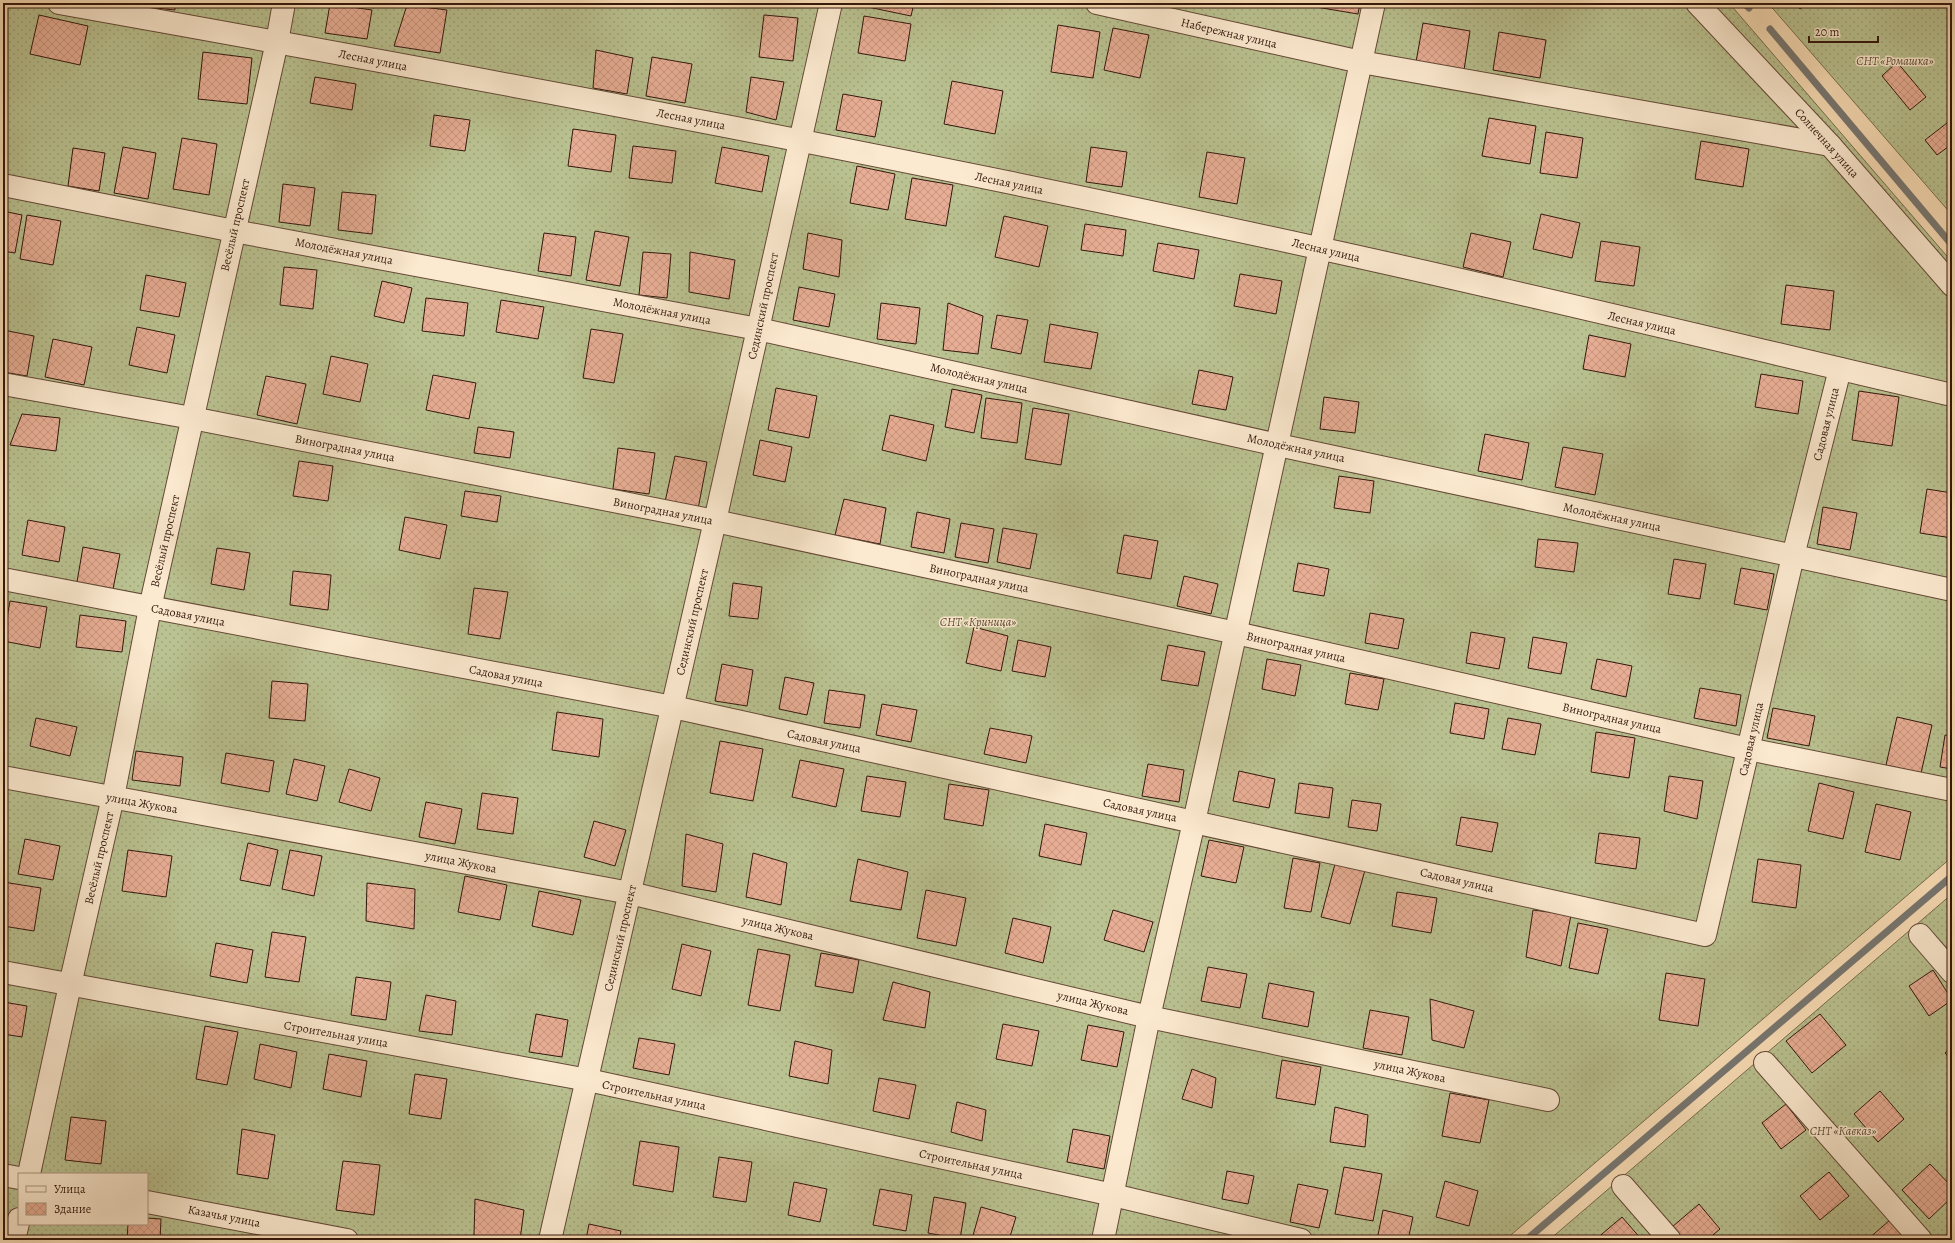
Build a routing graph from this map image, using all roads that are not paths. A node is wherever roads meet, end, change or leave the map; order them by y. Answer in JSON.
{"nodes":[{"id":1,"x":59,"y":3,"type":"edge"},
{"id":2,"x":284,"y":3,"type":"edge"},
{"id":3,"x":831,"y":3,"type":"edge"},
{"id":4,"x":1096,"y":3,"type":"edge"},
{"id":5,"x":1374,"y":3,"type":"edge"},
{"id":6,"x":1697,"y":3,"type":"edge"},
{"id":7,"x":277,"y":42,"type":"junction"},
{"id":8,"x":1361,"y":62,"type":"junction"},
{"id":9,"x":800,"y":139,"type":"junction"},
{"id":10,"x":1830,"y":145,"type":"junction"},
{"id":11,"x":3,"y":185,"type":"edge"},
{"id":12,"x":234,"y":231,"type":"junction"},
{"id":13,"x":1320,"y":248,"type":"junction"},
{"id":14,"x":1952,"y":285,"type":"edge"},
{"id":15,"x":758,"y":329,"type":"junction"},
{"id":16,"x":1840,"y":369,"type":"junction"},
{"id":17,"x":3,"y":384,"type":"edge"},
{"id":18,"x":1952,"y":395,"type":"edge"},
{"id":19,"x":192,"y":418,"type":"junction"},
{"id":20,"x":1278,"y":444,"type":"junction"},
{"id":21,"x":715,"y":521,"type":"junction"},
{"id":22,"x":1793,"y":556,"type":"junction"},
{"id":23,"x":3,"y":579,"type":"edge"},
{"id":24,"x":1952,"y":590,"type":"edge"},
{"id":25,"x":150,"y":608,"type":"junction"},
{"id":26,"x":1236,"y":633,"type":"junction"},
{"id":27,"x":672,"y":707,"type":"junction"},
{"id":28,"x":1748,"y":749,"type":"junction"},
{"id":29,"x":3,"y":777,"type":"edge"},
{"id":30,"x":1952,"y":790,"type":"edge"},
{"id":31,"x":113,"y":797,"type":"junction"},
{"id":32,"x":1194,"y":822,"type":"junction"},
{"id":33,"x":630,"y":893,"type":"junction"},
{"id":34,"x":1920,"y":935,"type":"dead end"},
{"id":35,"x":3,"y":972,"type":"edge"},
{"id":36,"x":1952,"y":972,"type":"edge"},
{"id":37,"x":70,"y":984,"type":"junction"},
{"id":38,"x":1149,"y":1017,"type":"junction"},
{"id":39,"x":1765,"y":1063,"type":"dead end"},
{"id":40,"x":588,"y":1080,"type":"junction"},
{"id":41,"x":1548,"y":1100,"type":"dead end"},
{"id":42,"x":29,"y":1173,"type":"edge"},
{"id":43,"x":3,"y":1175,"type":"edge"},
{"id":44,"x":18,"y":1178,"type":"edge"},
{"id":45,"x":1623,"y":1186,"type":"dead end"},
{"id":46,"x":1113,"y":1195,"type":"junction"},
{"id":47,"x":148,"y":1202,"type":"edge"},
{"id":48,"x":18,"y":1223,"type":"edge"},
{"id":49,"x":14,"y":1240,"type":"edge"},
{"id":50,"x":347,"y":1240,"type":"edge"},
{"id":51,"x":550,"y":1240,"type":"edge"},
{"id":52,"x":1103,"y":1240,"type":"edge"},
{"id":53,"x":1301,"y":1240,"type":"edge"},
{"id":54,"x":1670,"y":1240,"type":"edge"},
{"id":55,"x":1921,"y":1240,"type":"edge"}],
"edges":[{"from":1,"to":7,"type":"street","name":"Лесная улица"},
{"from":2,"to":7,"type":"street","name":"Весёлый проспект"},
{"from":3,"to":9,"type":"street","name":"Сединский проспект"},
{"from":4,"to":8,"type":"street","name":"Набережная улица"},
{"from":5,"to":8,"type":"street"},
{"from":6,"to":10,"type":"street","name":"Солнечная улица"},
{"from":7,"to":9,"type":"street","name":"Лесная улица"},
{"from":7,"to":12,"type":"street","name":"Весёлый проспект"},
{"from":8,"to":10,"type":"street","name":"Набережная улица"},
{"from":8,"to":13,"type":"street"},
{"from":9,"to":13,"type":"street","name":"Лесная улица"},
{"from":9,"to":15,"type":"street","name":"Сединский проспект"},
{"from":10,"to":14,"type":"street","name":"Солнечная улица"},
{"from":11,"to":12,"type":"street","name":"Молодёжная улица"},
{"from":12,"to":15,"type":"street","name":"Молодёжная улица"},
{"from":12,"to":19,"type":"street","name":"Весёлый проспект"},
{"from":13,"to":16,"type":"street","name":"Лесная улица"},
{"from":13,"to":20,"type":"street"},
{"from":15,"to":20,"type":"street","name":"Молодёжная улица"},
{"from":15,"to":21,"type":"street","name":"Сединский проспект"},
{"from":16,"to":18,"type":"street","name":"Лесная улица"},
{"from":16,"to":22,"type":"street","name":"Садовая улица"},
{"from":17,"to":19,"type":"street","name":"Виноградная улица"},
{"from":19,"to":21,"type":"street","name":"Виноградная улица"},
{"from":19,"to":25,"type":"street","name":"Весёлый проспект"},
{"from":20,"to":22,"type":"street","name":"Молодёжная улица"},
{"from":20,"to":26,"type":"street"},
{"from":21,"to":26,"type":"street","name":"Виноградная улица"},
{"from":21,"to":27,"type":"street","name":"Сединский проспект"},
{"from":22,"to":24,"type":"street","name":"Молодёжная улица"},
{"from":22,"to":28,"type":"street","name":"Садовая улица"},
{"from":23,"to":25,"type":"street","name":"Садовая улица"},
{"from":25,"to":27,"type":"street","name":"Садовая улица"},
{"from":25,"to":31,"type":"street","name":"Весёлый проспект"},
{"from":26,"to":28,"type":"street","name":"Виноградная улица"},
{"from":26,"to":32,"type":"street"},
{"from":27,"to":32,"type":"street","name":"Садовая улица"},
{"from":27,"to":33,"type":"street","name":"Сединский проспект"},
{"from":28,"to":30,"type":"street","name":"Виноградная улица"},
{"from":28,"to":32,"type":"street","name":"Садовая улица"},
{"from":29,"to":31,"type":"street","name":"улица Жукова"},
{"from":31,"to":33,"type":"street","name":"улица Жукова"},
{"from":31,"to":37,"type":"street","name":"Весёлый проспект"},
{"from":32,"to":38,"type":"street"},
{"from":33,"to":38,"type":"street","name":"улица Жукова"},
{"from":33,"to":40,"type":"street","name":"Сединский проспект"},
{"from":34,"to":36,"type":"street"},
{"from":35,"to":37,"type":"street","name":"Строительная улица"},
{"from":37,"to":40,"type":"street","name":"Строительная улица"},
{"from":37,"to":42,"type":"street","name":"Весёлый проспект"},
{"from":38,"to":41,"type":"street","name":"улица Жукова"},
{"from":38,"to":46,"type":"street"},
{"from":39,"to":55,"type":"street"},
{"from":40,"to":46,"type":"street","name":"Строительная улица"},
{"from":40,"to":51,"type":"street","name":"Сединский проспект"},
{"from":43,"to":44,"type":"street"},
{"from":45,"to":54,"type":"street"},
{"from":46,"to":52,"type":"street"},
{"from":46,"to":53,"type":"street","name":"Строительная улица"},
{"from":47,"to":50,"type":"street","name":"Казачья улица"},
{"from":48,"to":49,"type":"street"}]}
